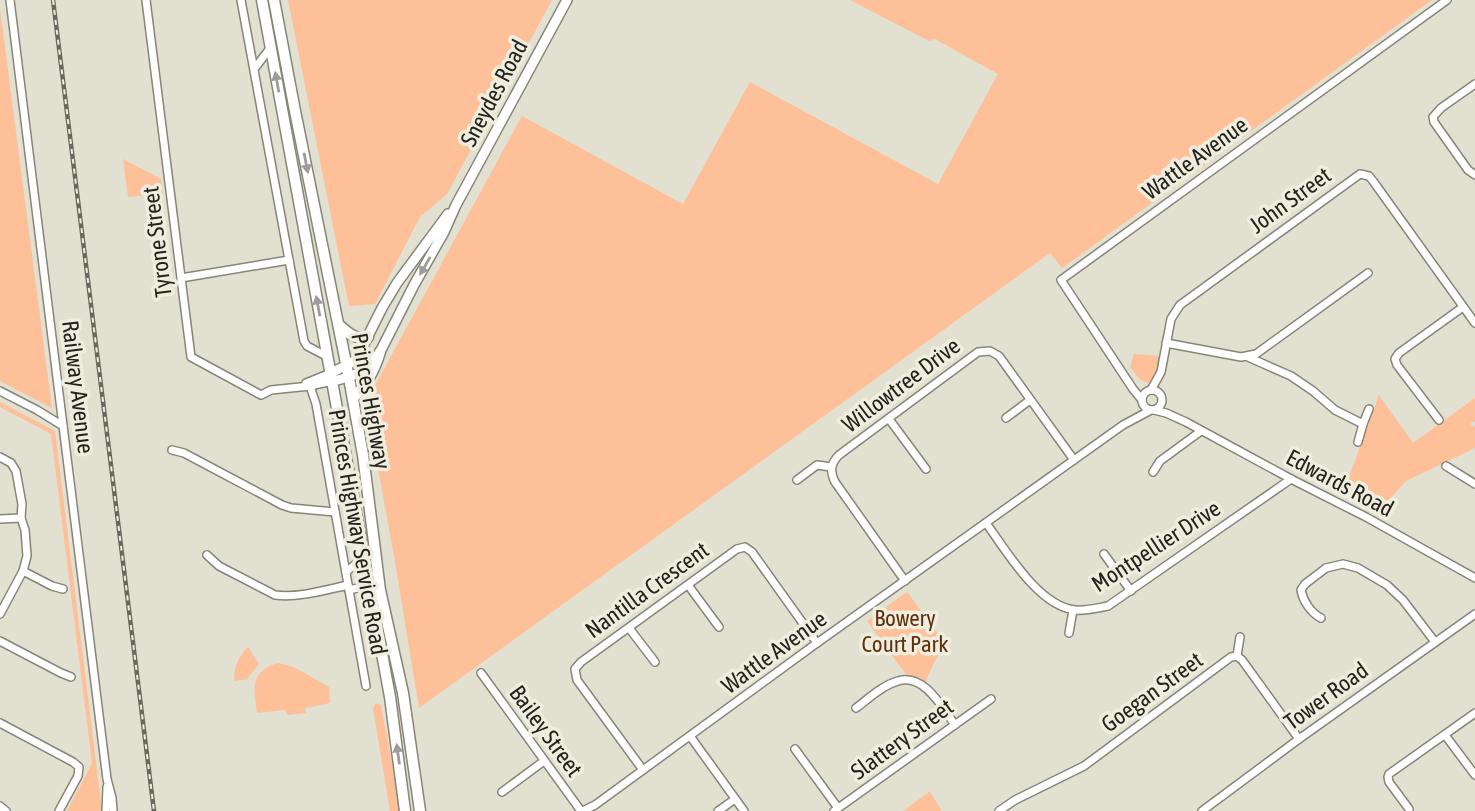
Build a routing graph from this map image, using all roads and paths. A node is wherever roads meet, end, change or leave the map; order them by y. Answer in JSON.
{"nodes":[{"id":1,"x":10,"y":0,"type":"edge"},
{"id":2,"x":146,"y":0,"type":"edge"},
{"id":3,"x":242,"y":0,"type":"edge"},
{"id":4,"x":262,"y":0,"type":"edge"},
{"id":5,"x":274,"y":0,"type":"edge"},
{"id":6,"x":567,"y":0,"type":"edge"},
{"id":7,"x":1447,"y":0,"type":"edge"},
{"id":8,"x":271,"y":47,"type":"junction"},
{"id":9,"x":255,"y":68,"type":"junction"},
{"id":10,"x":1475,"y":84,"type":"edge"},
{"id":11,"x":1475,"y":175,"type":"edge"},
{"id":12,"x":456,"y":205,"type":"junction"},
{"id":13,"x":289,"y":260,"type":"junction"},
{"id":14,"x":1368,"y":273,"type":"dead end"},
{"id":15,"x":181,"y":278,"type":"junction"},
{"id":16,"x":1463,"y":307,"type":"junction"},
{"id":17,"x":1475,"y":323,"type":"edge"},
{"id":18,"x":338,"y":325,"type":"junction"},
{"id":19,"x":368,"y":337,"type":"junction"},
{"id":20,"x":1166,"y":343,"type":"junction"},
{"id":21,"x":380,"y":352,"type":"junction"},
{"id":22,"x":328,"y":357,"type":"junction"},
{"id":23,"x":1248,"y":357,"type":"junction"},
{"id":24,"x":347,"y":365,"type":"junction"},
{"id":25,"x":1161,"y":372,"type":"junction"},
{"id":26,"x":332,"y":377,"type":"junction"},
{"id":27,"x":1125,"y":377,"type":"junction"},
{"id":28,"x":349,"y":378,"type":"junction"},
{"id":29,"x":306,"y":386,"type":"junction"},
{"id":30,"x":0,"y":391,"type":"edge"},
{"id":31,"x":1150,"y":391,"type":"junction"},
{"id":32,"x":1161,"y":396,"type":"junction"},
{"id":33,"x":353,"y":398,"type":"junction"},
{"id":34,"x":1030,"y":400,"type":"junction"},
{"id":35,"x":1142,"y":401,"type":"junction"},
{"id":36,"x":1369,"y":408,"type":"dead end"},
{"id":37,"x":1153,"y":410,"type":"junction"},
{"id":38,"x":1006,"y":418,"type":"dead end"},
{"id":39,"x":889,"y":419,"type":"junction"},
{"id":40,"x":1439,"y":420,"type":"dead end"},
{"id":41,"x":63,"y":422,"type":"junction"},
{"id":42,"x":1186,"y":422,"type":"junction"},
{"id":43,"x":1363,"y":424,"type":"junction"},
{"id":44,"x":1123,"y":425,"type":"junction"},
{"id":45,"x":1201,"y":431,"type":"junction"},
{"id":46,"x":1358,"y":442,"type":"dead end"},
{"id":47,"x":172,"y":450,"type":"dead end"},
{"id":48,"x":0,"y":457,"type":"edge"},
{"id":49,"x":1074,"y":460,"type":"junction"},
{"id":50,"x":1446,"y":466,"type":"dead end"},
{"id":51,"x":831,"y":467,"type":"junction"},
{"id":52,"x":926,"y":469,"type":"dead end"},
{"id":53,"x":1153,"y":472,"type":"dead end"},
{"id":54,"x":1291,"y":479,"type":"junction"},
{"id":55,"x":797,"y":480,"type":"dead end"},
{"id":56,"x":1475,"y":484,"type":"edge"},
{"id":57,"x":335,"y":512,"type":"junction"},
{"id":58,"x":21,"y":518,"type":"junction"},
{"id":59,"x":0,"y":519,"type":"edge"},
{"id":60,"x":986,"y":523,"type":"junction"},
{"id":61,"x":1104,"y":554,"type":"dead end"},
{"id":62,"x":207,"y":555,"type":"dead end"},
{"id":63,"x":365,"y":557,"type":"junction"},
{"id":64,"x":377,"y":569,"type":"junction"},
{"id":65,"x":23,"y":571,"type":"junction"},
{"id":66,"x":346,"y":572,"type":"junction"},
{"id":67,"x":1475,"y":578,"type":"edge"},
{"id":68,"x":905,"y":581,"type":"junction"},
{"id":69,"x":688,"y":585,"type":"junction"},
{"id":70,"x":370,"y":586,"type":"junction"},
{"id":71,"x":349,"y":588,"type":"junction"},
{"id":72,"x":63,"y":589,"type":"dead end"},
{"id":73,"x":1131,"y":591,"type":"junction"},
{"id":74,"x":1073,"y":610,"type":"junction"},
{"id":75,"x":0,"y":614,"type":"edge"},
{"id":76,"x":1475,"y":614,"type":"edge"},
{"id":77,"x":1321,"y":618,"type":"dead end"},
{"id":78,"x":719,"y":627,"type":"dead end"},
{"id":79,"x":629,"y":628,"type":"junction"},
{"id":80,"x":1069,"y":633,"type":"dead end"},
{"id":81,"x":1240,"y":637,"type":"dead end"},
{"id":82,"x":0,"y":641,"type":"edge"},
{"id":83,"x":1435,"y":642,"type":"junction"},
{"id":84,"x":817,"y":643,"type":"junction"},
{"id":85,"x":1237,"y":656,"type":"junction"},
{"id":86,"x":655,"y":662,"type":"dead end"},
{"id":87,"x":481,"y":673,"type":"dead end"},
{"id":88,"x":71,"y":677,"type":"dead end"},
{"id":89,"x":366,"y":686,"type":"dead end"},
{"id":90,"x":402,"y":693,"type":"junction"},
{"id":91,"x":390,"y":696,"type":"junction"},
{"id":92,"x":991,"y":699,"type":"dead end"},
{"id":93,"x":856,"y":708,"type":"dead end"},
{"id":94,"x":1475,"y":713,"type":"edge"},
{"id":95,"x":0,"y":723,"type":"edge"},
{"id":96,"x":955,"y":725,"type":"junction"},
{"id":97,"x":1445,"y":735,"type":"junction"},
{"id":98,"x":690,"y":736,"type":"junction"},
{"id":99,"x":1299,"y":739,"type":"junction"},
{"id":100,"x":795,"y":749,"type":"dead end"},
{"id":101,"x":544,"y":761,"type":"junction"},
{"id":102,"x":643,"y":769,"type":"junction"},
{"id":103,"x":1475,"y":775,"type":"edge"},
{"id":104,"x":107,"y":779,"type":"junction"},
{"id":105,"x":502,"y":792,"type":"dead end"},
{"id":106,"x":735,"y":799,"type":"junction"},
{"id":107,"x":1409,"y":809,"type":"dead end"},
{"id":108,"x":836,"y":810,"type":"edge"},
{"id":109,"x":59,"y":811,"type":"edge"},
{"id":110,"x":106,"y":811,"type":"edge"},
{"id":111,"x":113,"y":811,"type":"edge"},
{"id":112,"x":405,"y":811,"type":"edge"},
{"id":113,"x":421,"y":811,"type":"edge"},
{"id":114,"x":582,"y":811,"type":"edge"},
{"id":115,"x":718,"y":811,"type":"edge"},
{"id":116,"x":744,"y":811,"type":"edge"},
{"id":117,"x":999,"y":811,"type":"edge"},
{"id":118,"x":1202,"y":811,"type":"edge"}],
"edges":[{"from":1,"to":41,"type":"street","name":"Railway Avenue"},
{"from":2,"to":15,"type":"street","name":"Tyrone Street"},
{"from":3,"to":9,"type":"street"},
{"from":4,"to":8,"type":"highway","name":"Princes Highway"},
{"from":5,"to":18,"type":"highway","name":"Princes Highway","one_way":true},
{"from":6,"to":12,"type":"main road","name":"Sneydes Road"},
{"from":7,"to":27,"type":"street","name":"Wattle Avenue"},
{"from":8,"to":9,"type":"street"},
{"from":22,"to":8,"type":"highway","name":"Princes Highway","one_way":true},
{"from":9,"to":13,"type":"street"},
{"from":10,"to":11,"type":"street"},
{"from":12,"to":19,"type":"main road","name":"Sneydes Road"},
{"from":12,"to":21,"type":"main road","name":"Sneydes Road","one_way":true},
{"from":13,"to":15,"type":"street"},
{"from":13,"to":22,"type":"street"},
{"from":14,"to":23,"type":"street"},
{"from":15,"to":29,"type":"street","name":"Tyrone Street"},
{"from":16,"to":17,"type":"street","name":"John Street"},
{"from":16,"to":20,"type":"street","name":"John Street"},
{"from":16,"to":40,"type":"street"},
{"from":18,"to":19,"type":"highway"},
{"from":18,"to":24,"type":"highway","name":"Princes Highway"},
{"from":19,"to":24,"type":"main road","name":"Sneydes Road"},
{"from":20,"to":23,"type":"street"},
{"from":20,"to":25,"type":"street","name":"John Street"},
{"from":21,"to":28,"type":"main road","name":"Sneydes Road"},
{"from":21,"to":33,"type":"highway"},
{"from":22,"to":26,"type":"highway","name":"Princes Highway"},
{"from":23,"to":43,"type":"street"},
{"from":24,"to":26,"type":"main road","name":"Sneydes Road"},
{"from":24,"to":28,"type":"highway","name":"Princes Highway"},
{"from":25,"to":31,"type":"street","name":"John Street"},
{"from":25,"to":32,"type":"street","name":"John Street"},
{"from":26,"to":28,"type":"main road","name":"Sneydes Road"},
{"from":26,"to":29,"type":"street","name":"Tyrone Street"},
{"from":26,"to":63,"type":"highway","name":"Princes Highway"},
{"from":27,"to":31,"type":"street","name":"Wattle Avenue"},
{"from":27,"to":35,"type":"street","name":"Wattle Avenue"},
{"from":28,"to":33,"type":"highway","name":"Princes Highway"},
{"from":29,"to":57,"type":"street","name":"Princes Highway Service Road"},
{"from":30,"to":41,"type":"street"},
{"from":31,"to":32,"type":"street"},
{"from":31,"to":35,"type":"street"},
{"from":32,"to":37,"type":"street"},
{"from":32,"to":42,"type":"street","name":"Edwards Road"},
{"from":33,"to":64,"type":"highway","name":"Princes Highway"},
{"from":34,"to":38,"type":"street"},
{"from":34,"to":39,"type":"street","name":"Willowtree Drive"},
{"from":34,"to":49,"type":"street","name":"Willowtree Drive"},
{"from":35,"to":37,"type":"street"},
{"from":35,"to":44,"type":"street","name":"Wattle Avenue"},
{"from":36,"to":43,"type":"street"},
{"from":37,"to":42,"type":"street","name":"Edwards Road"},
{"from":37,"to":44,"type":"street","name":"Wattle Avenue"},
{"from":39,"to":51,"type":"street","name":"Willowtree Drive"},
{"from":39,"to":52,"type":"street"},
{"from":41,"to":104,"type":"street","name":"Railway Avenue"},
{"from":42,"to":45,"type":"street","name":"Edwards Road"},
{"from":43,"to":46,"type":"street"},
{"from":44,"to":49,"type":"street","name":"Wattle Avenue"},
{"from":45,"to":53,"type":"street"},
{"from":45,"to":54,"type":"street","name":"Edwards Road"},
{"from":47,"to":57,"type":"street"},
{"from":48,"to":58,"type":"street"},
{"from":49,"to":60,"type":"street","name":"Wattle Avenue"},
{"from":50,"to":56,"type":"street"},
{"from":51,"to":55,"type":"street","name":"Willowtree Drive"},
{"from":51,"to":68,"type":"street"},
{"from":54,"to":67,"type":"street","name":"Edwards Road"},
{"from":54,"to":73,"type":"street","name":"Montpellier Drive"},
{"from":57,"to":66,"type":"street","name":"Princes Highway Service Road"},
{"from":58,"to":59,"type":"street"},
{"from":58,"to":65,"type":"street"},
{"from":60,"to":68,"type":"street","name":"Wattle Avenue"},
{"from":60,"to":74,"type":"street","name":"Montpellier Drive"},
{"from":61,"to":73,"type":"street"},
{"from":62,"to":71,"type":"street"},
{"from":63,"to":66,"type":"street"},
{"from":63,"to":70,"type":"highway","name":"Princes Highway"},
{"from":64,"to":70,"type":"highway"},
{"from":64,"to":90,"type":"highway","name":"Princes Highway"},
{"from":65,"to":72,"type":"street"},
{"from":65,"to":75,"type":"street"},
{"from":66,"to":71,"type":"street","name":"Princes Highway Service Road"},
{"from":68,"to":84,"type":"street","name":"Wattle Avenue"},
{"from":69,"to":78,"type":"street"},
{"from":69,"to":79,"type":"street","name":"Nantilla Crescent"},
{"from":69,"to":84,"type":"street","name":"Nantilla Crescent"},
{"from":70,"to":71,"type":"street"},
{"from":70,"to":91,"type":"highway","name":"Princes Highway"},
{"from":71,"to":89,"type":"street","name":"Princes Highway Service Road"},
{"from":73,"to":74,"type":"street","name":"Montpellier Drive"},
{"from":74,"to":80,"type":"street"},
{"from":76,"to":83,"type":"street","name":"Tower Road"},
{"from":77,"to":83,"type":"street"},
{"from":79,"to":86,"type":"street"},
{"from":79,"to":102,"type":"street","name":"Nantilla Crescent"},
{"from":81,"to":85,"type":"street"},
{"from":82,"to":88,"type":"street"},
{"from":83,"to":99,"type":"street","name":"Tower Road"},
{"from":84,"to":98,"type":"street","name":"Wattle Avenue"},
{"from":85,"to":99,"type":"street","name":"Goegan Street"},
{"from":85,"to":117,"type":"street","name":"Goegan Street"},
{"from":87,"to":101,"type":"street","name":"Bailey Street"},
{"from":90,"to":91,"type":"highway"},
{"from":90,"to":113,"type":"highway","name":"Princes Highway"},
{"from":112,"to":91,"type":"highway","name":"Princes Highway","one_way":true},
{"from":92,"to":96,"type":"street","name":"Slattery Street"},
{"from":93,"to":96,"type":"street"},
{"from":94,"to":97,"type":"street"},
{"from":95,"to":109,"type":"street"},
{"from":96,"to":108,"type":"street","name":"Slattery Street"},
{"from":97,"to":103,"type":"street"},
{"from":97,"to":107,"type":"street"},
{"from":98,"to":102,"type":"street","name":"Wattle Avenue"},
{"from":98,"to":106,"type":"street"},
{"from":99,"to":118,"type":"street","name":"Tower Road"},
{"from":100,"to":108,"type":"street"},
{"from":101,"to":105,"type":"street"},
{"from":101,"to":114,"type":"street","name":"Bailey Street"},
{"from":102,"to":114,"type":"street","name":"Wattle Avenue"},
{"from":104,"to":110,"type":"street","name":"Railway Avenue"},
{"from":104,"to":111,"type":"street","name":"Railway Avenue"},
{"from":106,"to":115,"type":"street"},
{"from":106,"to":116,"type":"street"}]}
